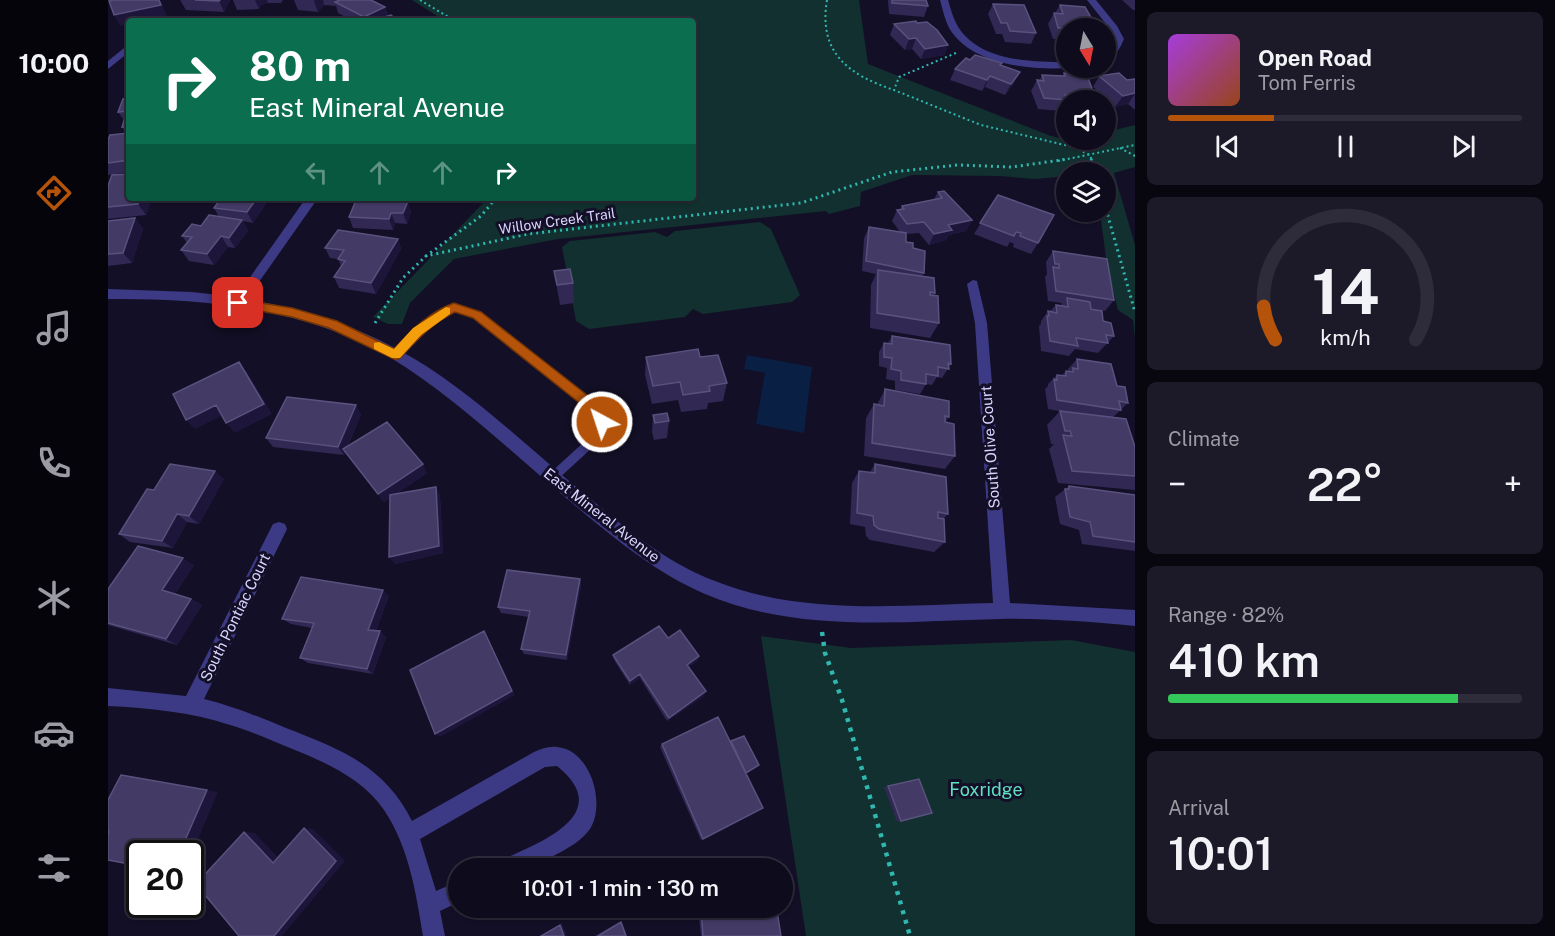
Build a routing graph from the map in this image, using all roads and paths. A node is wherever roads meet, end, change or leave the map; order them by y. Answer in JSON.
{"nodes":[{"id":1,"x":420,"y":0,"type":"edge"},
{"id":2,"x":827,"y":0,"type":"edge"},
{"id":3,"x":944,"y":0,"type":"edge"},
{"id":4,"x":1091,"y":0,"type":"edge"},
{"id":5,"x":450,"y":18,"type":"edge"},
{"id":6,"x":1106,"y":18,"type":"edge"},
{"id":7,"x":1116,"y":32,"type":"edge"},
{"id":8,"x":1116,"y":46,"type":"edge"},
{"id":9,"x":977,"y":48,"type":"junction"},
{"id":10,"x":126,"y":50,"type":"edge"},
{"id":11,"x":1056,"y":65,"type":"edge"},
{"id":12,"x":108,"y":66,"type":"edge"},
{"id":13,"x":894,"y":90,"type":"junction"},
{"id":14,"x":1135,"y":145,"type":"edge"},
{"id":15,"x":1120,"y":148,"type":"junction"},
{"id":16,"x":1090,"y":154,"type":"junction"},
{"id":17,"x":1135,"y":156,"type":"edge"},
{"id":18,"x":1092,"y":162,"type":"edge"},
{"id":19,"x":310,"y":201,"type":"edge"},
{"id":20,"x":494,"y":201,"type":"edge"},
{"id":21,"x":1110,"y":222,"type":"edge"},
{"id":22,"x":426,"y":256,"type":"junction"},
{"id":23,"x":973,"y":284,"type":"dead end"},
{"id":24,"x":108,"y":294,"type":"edge"},
{"id":25,"x":238,"y":303,"type":"junction"},
{"id":26,"x":1135,"y":312,"type":"edge"},
{"id":27,"x":371,"y":342,"type":"junction"},
{"id":28,"x":396,"y":355,"type":"junction"},
{"id":29,"x":552,"y":477,"type":"junction"},
{"id":30,"x":279,"y":529,"type":"dead end"},
{"id":31,"x":1002,"y":611,"type":"junction"},
{"id":32,"x":819,"y":614,"type":"junction"},
{"id":33,"x":1135,"y":618,"type":"edge"},
{"id":34,"x":108,"y":697,"type":"edge"},
{"id":35,"x":191,"y":706,"type":"junction"},
{"id":36,"x":407,"y":835,"type":"junction"},
{"id":37,"x":525,"y":858,"type":"edge"},
{"id":38,"x":448,"y":896,"type":"edge"},
{"id":39,"x":429,"y":905,"type":"junction"},
{"id":40,"x":434,"y":936,"type":"edge"},
{"id":41,"x":910,"y":936,"type":"edge"}],
"edges":[{"from":1,"to":5,"type":"path"},
{"from":2,"to":13,"type":"path"},
{"from":3,"to":9,"type":"street"},
{"from":4,"to":6,"type":"street"},
{"from":7,"to":8,"type":"street"},
{"from":9,"to":11,"type":"street"},
{"from":9,"to":13,"type":"path"},
{"from":10,"to":12,"type":"street"},
{"from":13,"to":16,"type":"path"},
{"from":14,"to":15,"type":"path","name":"Willow Creek Trail"},
{"from":15,"to":16,"type":"path","name":"Willow Creek Trail"},
{"from":15,"to":17,"type":"path"},
{"from":16,"to":18,"type":"path"},
{"from":16,"to":22,"type":"path","name":"Willow Creek Trail"},
{"from":19,"to":25,"type":"street"},
{"from":20,"to":22,"type":"path","name":"Willow Creek Trail"},
{"from":21,"to":26,"type":"path"},
{"from":22,"to":27,"type":"path"},
{"from":23,"to":31,"type":"street","name":"South Olive Court"},
{"from":24,"to":25,"type":"street","name":"East Mineral Avenue"},
{"from":25,"to":27,"type":"street","name":"East Mineral Avenue"},
{"from":27,"to":28,"type":"street","name":"East Mineral Avenue"},
{"from":28,"to":29,"type":"street","name":"East Mineral Avenue"},
{"from":28,"to":29,"type":"lane"},
{"from":29,"to":32,"type":"street","name":"East Mineral Avenue"},
{"from":30,"to":35,"type":"street","name":"South Pontiac Court"},
{"from":31,"to":32,"type":"street","name":"East Mineral Avenue"},
{"from":31,"to":33,"type":"street","name":"East Mineral Avenue"},
{"from":32,"to":41,"type":"path"},
{"from":34,"to":35,"type":"street"},
{"from":35,"to":36,"type":"street"},
{"from":36,"to":37,"type":"street"},
{"from":36,"to":39,"type":"street"},
{"from":38,"to":39,"type":"street"},
{"from":39,"to":40,"type":"street"}]}
